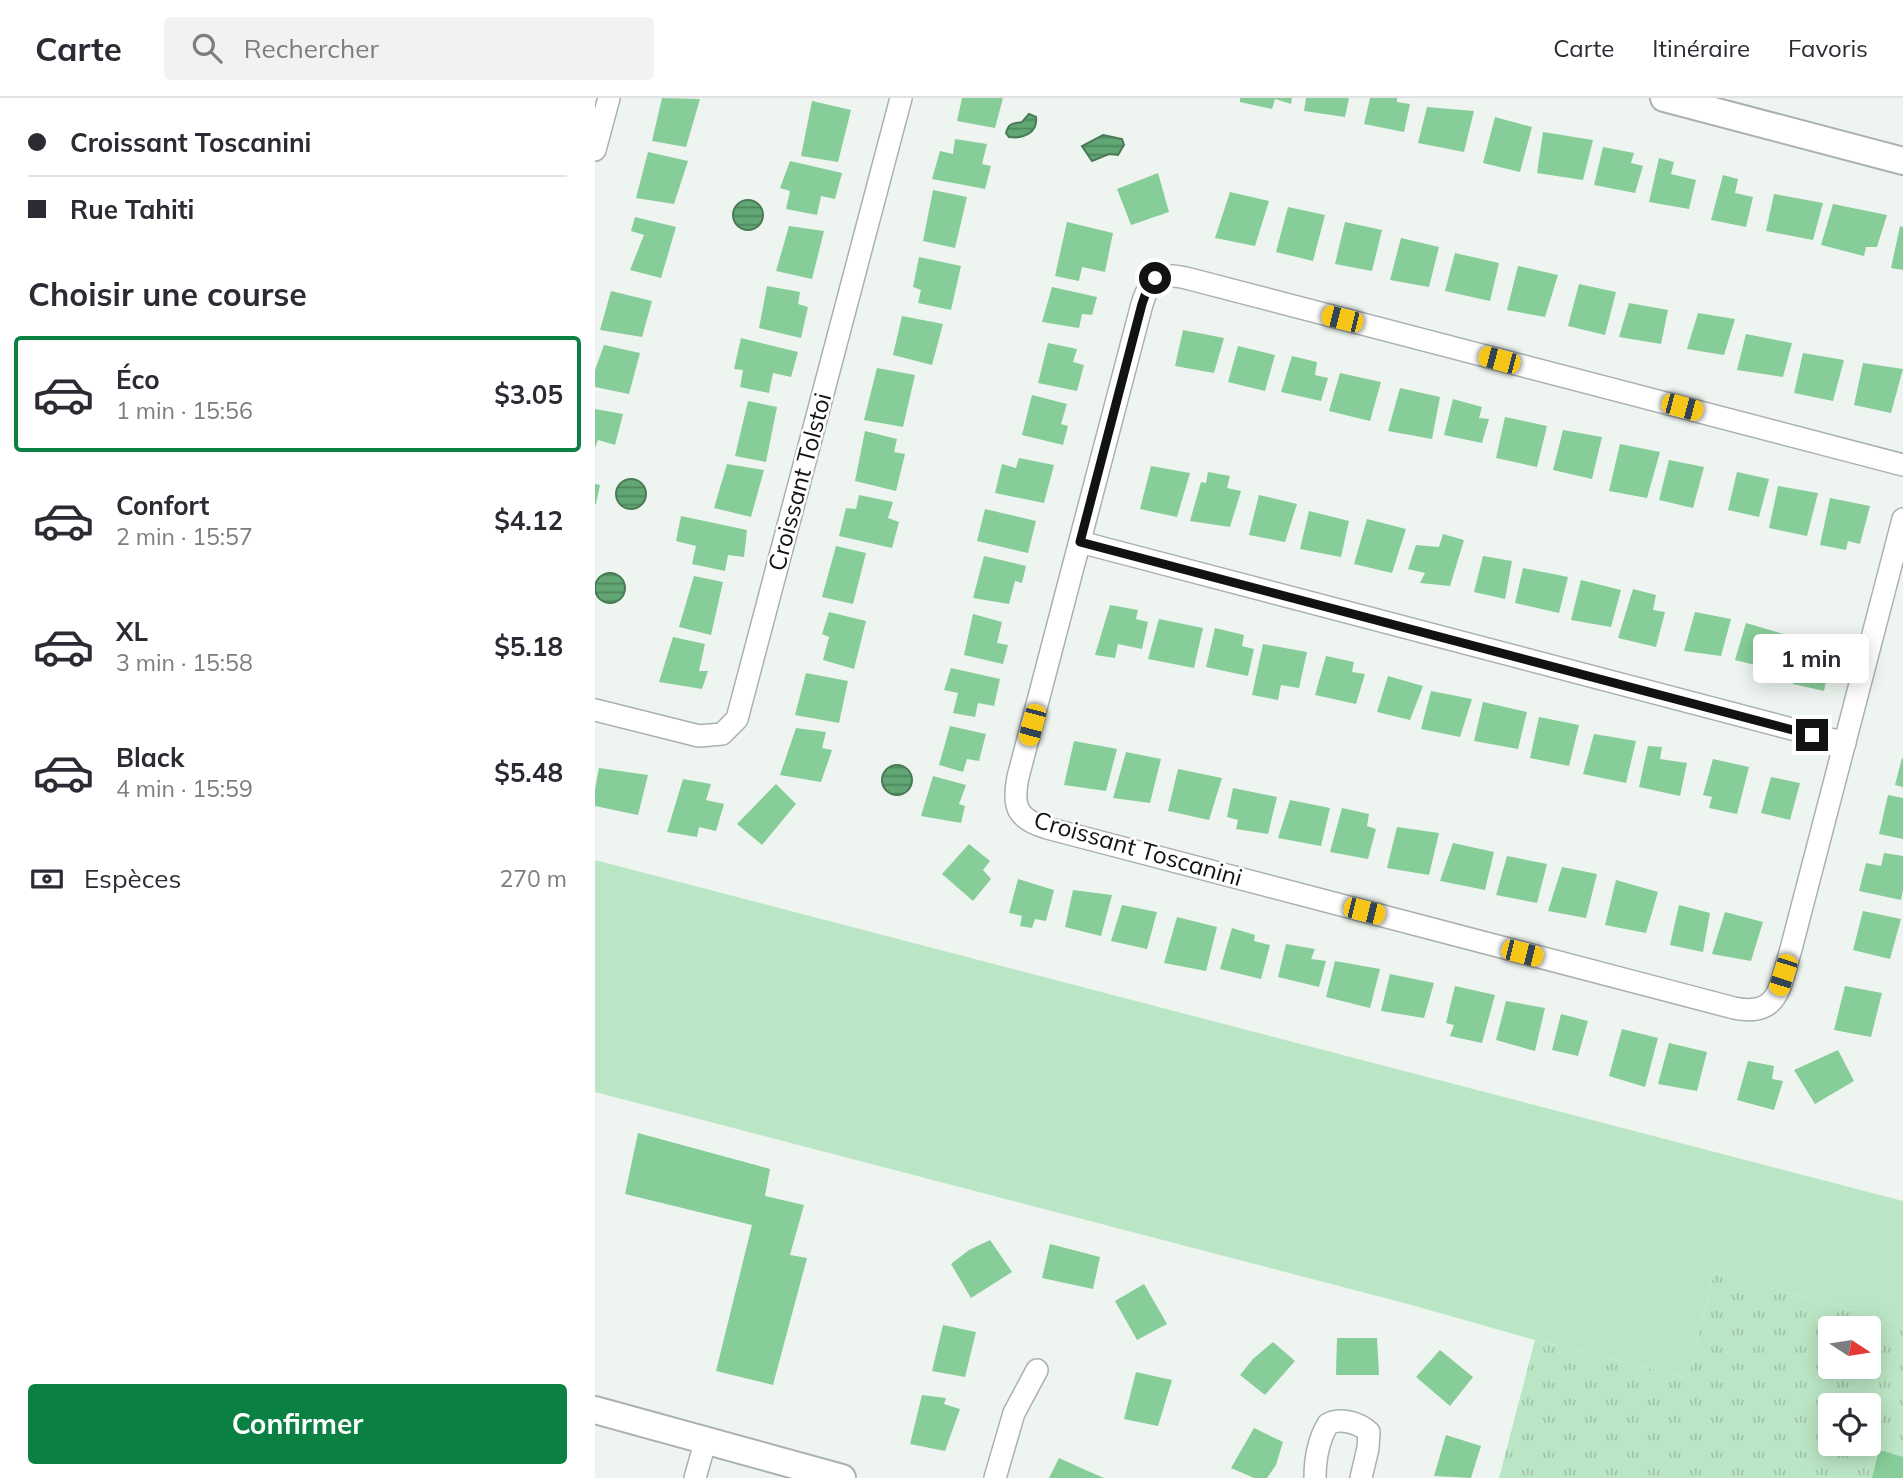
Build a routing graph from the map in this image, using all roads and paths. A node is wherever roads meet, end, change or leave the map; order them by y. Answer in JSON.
{"nodes":[{"id":1,"x":608,"y":98,"type":"edge"},
{"id":2,"x":901,"y":98,"type":"edge"},
{"id":3,"x":1664,"y":98,"type":"edge"},
{"id":4,"x":595,"y":150,"type":"edge"},
{"id":5,"x":1903,"y":161,"type":"edge"},
{"id":6,"x":1903,"y":465,"type":"edge"},
{"id":7,"x":1903,"y":519,"type":"edge"},
{"id":8,"x":1080,"y":542,"type":"junction"},
{"id":9,"x":595,"y":710,"type":"edge"},
{"id":10,"x":1845,"y":743,"type":"junction"},
{"id":11,"x":1037,"y":1370,"type":"dead end"},
{"id":12,"x":595,"y":1410,"type":"edge"},
{"id":13,"x":706,"y":1439,"type":"junction"},
{"id":14,"x":695,"y":1478,"type":"edge"},
{"id":15,"x":842,"y":1478,"type":"edge"},
{"id":16,"x":995,"y":1478,"type":"edge"},
{"id":17,"x":1315,"y":1478,"type":"edge"},
{"id":18,"x":1360,"y":1478,"type":"edge"}],
"edges":[{"from":1,"to":4,"type":"street"},
{"from":2,"to":9,"type":"street","name":"Croissant Tolstoi"},
{"from":3,"to":5,"type":"street"},
{"from":6,"to":8,"type":"street","name":"Croissant Toscanini"},
{"from":7,"to":10,"type":"street","name":"Croissant Toscanini"},
{"from":8,"to":10,"type":"street"},
{"from":8,"to":10,"type":"street","name":"Croissant Toscanini"},
{"from":11,"to":16,"type":"street"},
{"from":12,"to":13,"type":"street"},
{"from":13,"to":14,"type":"street"},
{"from":13,"to":15,"type":"street"},
{"from":17,"to":18,"type":"street"}]}
